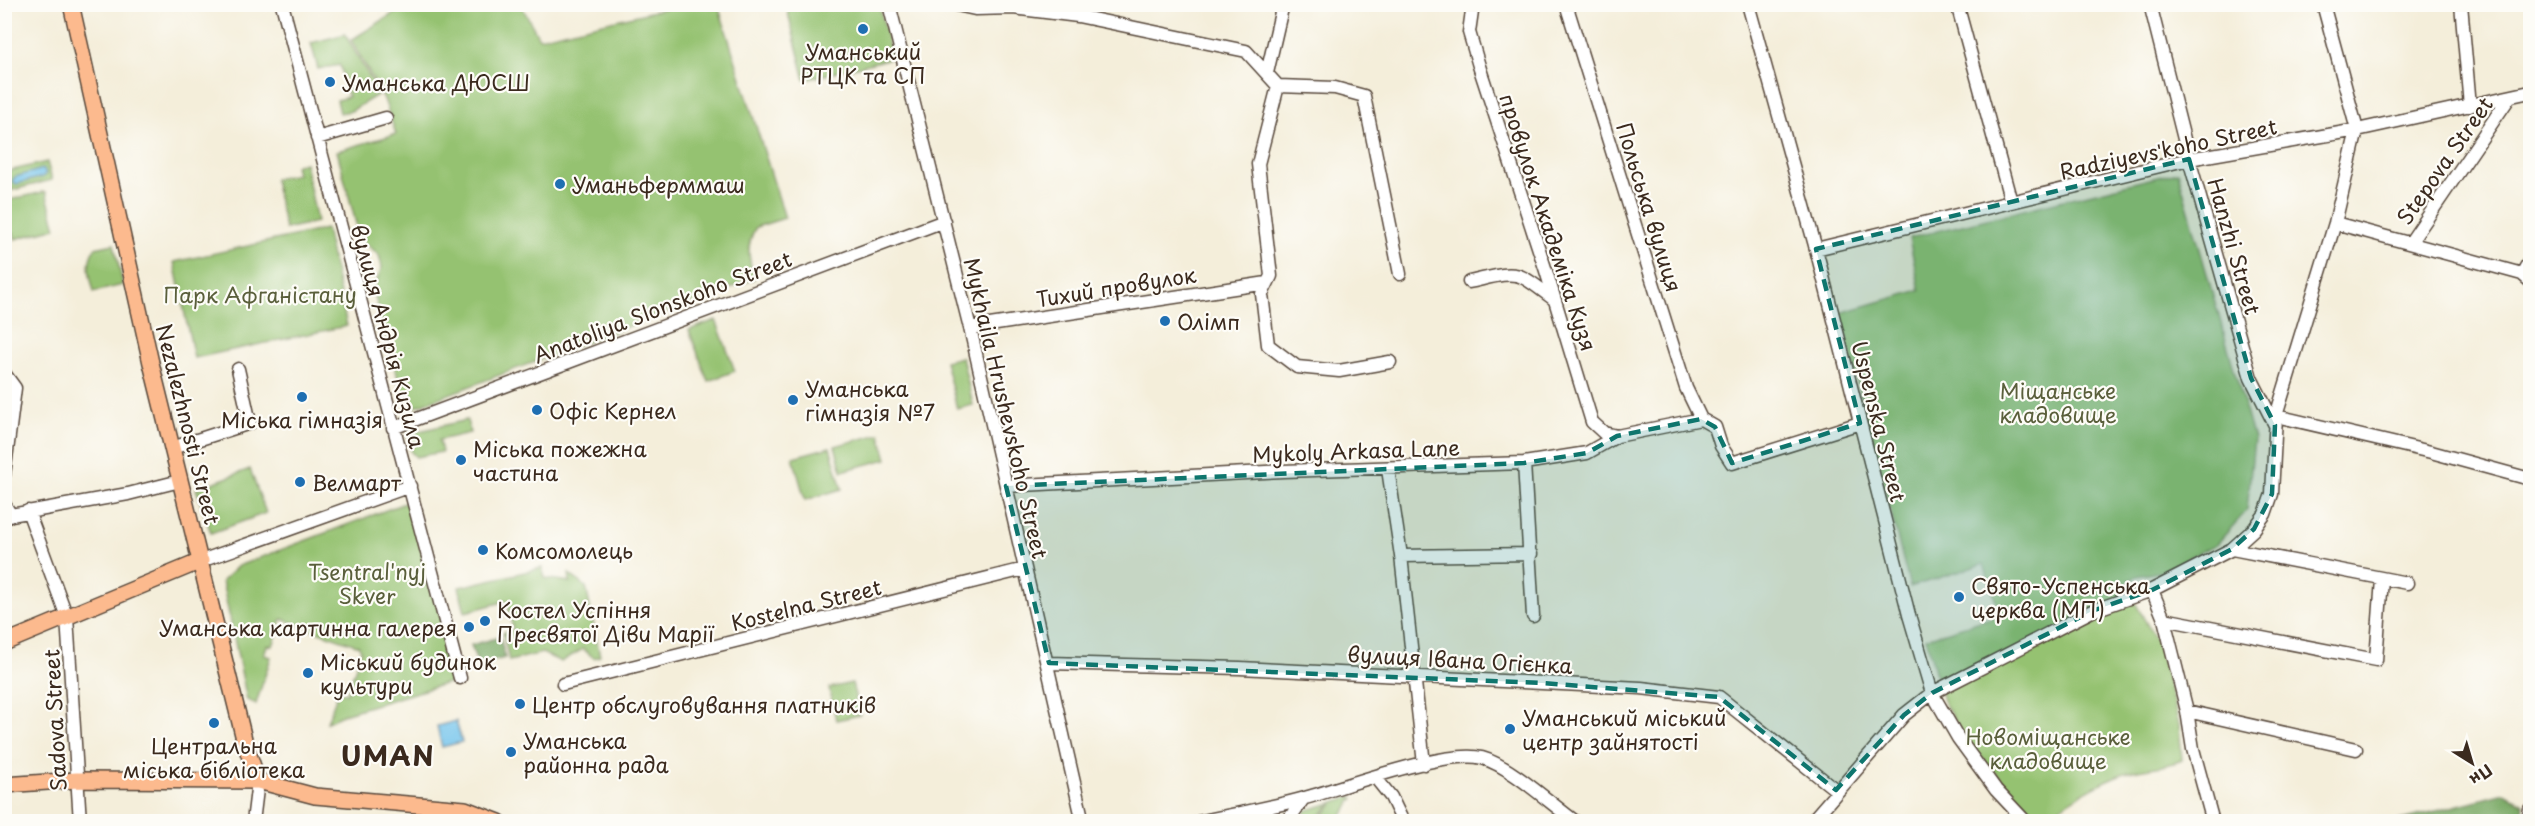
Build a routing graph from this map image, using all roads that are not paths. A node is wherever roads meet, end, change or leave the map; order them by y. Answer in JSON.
{"nodes":[{"id":1,"x":71,"y":4,"type":"edge"},
{"id":2,"x":282,"y":4,"type":"edge"},
{"id":3,"x":889,"y":4,"type":"edge"},
{"id":4,"x":952,"y":4,"type":"edge"},
{"id":5,"x":1283,"y":4,"type":"edge"},
{"id":6,"x":1473,"y":4,"type":"edge"},
{"id":7,"x":1566,"y":4,"type":"edge"},
{"id":8,"x":1748,"y":4,"type":"edge"},
{"id":9,"x":1957,"y":4,"type":"edge"},
{"id":10,"x":2150,"y":4,"type":"edge"},
{"id":11,"x":2323,"y":4,"type":"edge"},
{"id":12,"x":2463,"y":8,"type":"edge"},
{"id":13,"x":1267,"y":74,"type":"junction"},
{"id":14,"x":1278,"y":86,"type":"junction"},
{"id":15,"x":2530,"y":92,"type":"edge"},
{"id":16,"x":2510,"y":99,"type":"junction"},
{"id":17,"x":2470,"y":106,"type":"junction"},
{"id":18,"x":386,"y":118,"type":"dead end"},
{"id":19,"x":2357,"y":130,"type":"junction"},
{"id":20,"x":316,"y":138,"type":"junction"},
{"id":21,"x":2189,"y":159,"type":"junction"},
{"id":22,"x":2011,"y":202,"type":"junction"},
{"id":23,"x":944,"y":221,"type":"junction"},
{"id":24,"x":2335,"y":223,"type":"junction"},
{"id":25,"x":2410,"y":243,"type":"junction"},
{"id":26,"x":1816,"y":249,"type":"junction"},
{"id":27,"x":2530,"y":260,"type":"edge"},
{"id":28,"x":1400,"y":274,"type":"dead end"},
{"id":29,"x":2526,"y":277,"type":"edge"},
{"id":30,"x":1469,"y":282,"type":"dead end"},
{"id":31,"x":1267,"y":283,"type":"junction"},
{"id":32,"x":1555,"y":300,"type":"junction"},
{"id":33,"x":970,"y":328,"type":"junction"},
{"id":34,"x":1390,"y":362,"type":"dead end"},
{"id":35,"x":237,"y":369,"type":"dead end"},
{"id":36,"x":4,"y":373,"type":"edge"},
{"id":37,"x":1701,"y":419,"type":"junction"},
{"id":38,"x":2275,"y":421,"type":"junction"},
{"id":39,"x":1860,"y":423,"type":"junction"},
{"id":40,"x":393,"y":428,"type":"junction"},
{"id":41,"x":1617,"y":436,"type":"junction"},
{"id":42,"x":172,"y":448,"type":"junction"},
{"id":43,"x":1524,"y":463,"type":"junction"},
{"id":44,"x":1388,"y":469,"type":"junction"},
{"id":45,"x":4,"y":475,"type":"edge"},
{"id":46,"x":2530,"y":479,"type":"edge"},
{"id":47,"x":180,"y":481,"type":"junction"},
{"id":48,"x":410,"y":486,"type":"junction"},
{"id":49,"x":1006,"y":486,"type":"junction"},
{"id":50,"x":28,"y":511,"type":"junction"},
{"id":51,"x":6,"y":512,"type":"edge"},
{"id":52,"x":2232,"y":549,"type":"junction"},
{"id":53,"x":1531,"y":554,"type":"junction"},
{"id":54,"x":1401,"y":556,"type":"junction"},
{"id":55,"x":201,"y":561,"type":"junction"},
{"id":56,"x":1024,"y":569,"type":"junction"},
{"id":57,"x":2382,"y":579,"type":"junction"},
{"id":58,"x":2407,"y":583,"type":"dead end"},
{"id":59,"x":2152,"y":590,"type":"junction"},
{"id":60,"x":1533,"y":616,"type":"dead end"},
{"id":61,"x":67,"y":617,"type":"junction"},
{"id":62,"x":2164,"y":619,"type":"junction"},
{"id":63,"x":4,"y":643,"type":"edge"},
{"id":64,"x":1049,"y":663,"type":"junction"},
{"id":65,"x":1416,"y":677,"type":"junction"},
{"id":66,"x":460,"y":678,"type":"dead end"},
{"id":67,"x":563,"y":684,"type":"dead end"},
{"id":68,"x":1932,"y":693,"type":"junction"},
{"id":69,"x":2187,"y":711,"type":"junction"},
{"id":70,"x":2356,"y":749,"type":"dead end"},
{"id":71,"x":1424,"y":764,"type":"junction"},
{"id":72,"x":1375,"y":777,"type":"junction"},
{"id":73,"x":78,"y":780,"type":"junction"},
{"id":74,"x":258,"y":782,"type":"junction"},
{"id":75,"x":4,"y":785,"type":"edge"},
{"id":76,"x":1836,"y":790,"type":"junction"},
{"id":77,"x":1303,"y":799,"type":"junction"},
{"id":78,"x":2530,"y":809,"type":"edge"},
{"id":79,"x":499,"y":821,"type":"edge"},
{"id":80,"x":80,"y":822,"type":"edge"},
{"id":81,"x":252,"y":822,"type":"edge"},
{"id":82,"x":1083,"y":822,"type":"edge"},
{"id":83,"x":1198,"y":822,"type":"edge"},
{"id":84,"x":1287,"y":822,"type":"edge"},
{"id":85,"x":1403,"y":822,"type":"edge"},
{"id":86,"x":1576,"y":822,"type":"edge"},
{"id":87,"x":1811,"y":822,"type":"edge"},
{"id":88,"x":2026,"y":822,"type":"edge"},
{"id":89,"x":2213,"y":822,"type":"edge"},
{"id":90,"x":2528,"y":822,"type":"edge"}],
"edges":[{"from":1,"to":42,"type":"main road","name":"Nezalezhnosti Street"},
{"from":2,"to":20,"type":"street","name":"вулиця Андрія Кизила"},
{"from":3,"to":23,"type":"street","name":"Mykhaila Hrushevskoho Street"},
{"from":4,"to":13,"type":"street"},
{"from":5,"to":13,"type":"street"},
{"from":6,"to":32,"type":"street","name":"провулок Академіка Кузя"},
{"from":7,"to":37,"type":"street","name":"Польська вулиця"},
{"from":8,"to":26,"type":"street","name":"Uspenska Street"},
{"from":9,"to":22,"type":"street"},
{"from":10,"to":21,"type":"street","name":"Hanzhi Street"},
{"from":11,"to":19,"type":"street"},
{"from":12,"to":17,"type":"street"},
{"from":13,"to":14,"type":"street"},
{"from":14,"to":28,"type":"street"},
{"from":14,"to":31,"type":"street"},
{"from":15,"to":16,"type":"street","name":"Radziyevsʹkoho Street"},
{"from":16,"to":17,"type":"street","name":"Radziyevsʹkoho Street"},
{"from":16,"to":25,"type":"street","name":"Stepova Street"},
{"from":17,"to":19,"type":"street","name":"Radziyevsʹkoho Street"},
{"from":18,"to":20,"type":"street"},
{"from":19,"to":21,"type":"street","name":"Radziyevsʹkoho Street"},
{"from":19,"to":24,"type":"street"},
{"from":20,"to":40,"type":"street","name":"вулиця Андрія Кизила"},
{"from":21,"to":22,"type":"street","name":"Radziyevsʹkoho Street"},
{"from":21,"to":38,"type":"street","name":"Hanzhi Street"},
{"from":22,"to":26,"type":"street","name":"Radziyevsʹkoho Street"},
{"from":23,"to":33,"type":"street","name":"Mykhaila Hrushevskoho Street"},
{"from":23,"to":40,"type":"street","name":"Anatoliya Slonskoho Street"},
{"from":24,"to":25,"type":"street"},
{"from":24,"to":38,"type":"street"},
{"from":25,"to":29,"type":"street"},
{"from":26,"to":39,"type":"street","name":"Uspenska Street"},
{"from":27,"to":29,"type":"street"},
{"from":30,"to":32,"type":"street"},
{"from":31,"to":33,"type":"street","name":"Тихий провулок"},
{"from":31,"to":34,"type":"street"},
{"from":32,"to":41,"type":"street","name":"провулок Академіка Кузя"},
{"from":33,"to":49,"type":"street","name":"Mykhaila Hrushevskoho Street"},
{"from":35,"to":42,"type":"street"},
{"from":36,"to":45,"type":"street"},
{"from":37,"to":39,"type":"street","name":"Польська вулиця"},
{"from":37,"to":41,"type":"street","name":"Mykoly Arkasa Lane"},
{"from":38,"to":46,"type":"street"},
{"from":38,"to":52,"type":"street"},
{"from":39,"to":68,"type":"street","name":"Uspenska Street"},
{"from":40,"to":48,"type":"street","name":"вулиця Андрія Кизила"},
{"from":41,"to":43,"type":"street","name":"Mykoly Arkasa Lane"},
{"from":42,"to":47,"type":"main road","name":"Nezalezhnosti Street"},
{"from":43,"to":44,"type":"street","name":"Mykoly Arkasa Lane"},
{"from":43,"to":53,"type":"street"},
{"from":44,"to":49,"type":"street","name":"Mykoly Arkasa Lane"},
{"from":44,"to":54,"type":"street"},
{"from":47,"to":50,"type":"street"},
{"from":47,"to":55,"type":"main road","name":"Nezalezhnosti Street"},
{"from":48,"to":55,"type":"street"},
{"from":48,"to":66,"type":"street","name":"вулиця Андрія Кизила"},
{"from":49,"to":56,"type":"street","name":"Mykhaila Hrushevskoho Street"},
{"from":50,"to":51,"type":"street"},
{"from":50,"to":61,"type":"street","name":"Sadova Street"},
{"from":52,"to":57,"type":"street"},
{"from":52,"to":59,"type":"street"},
{"from":53,"to":54,"type":"street"},
{"from":53,"to":60,"type":"street"},
{"from":54,"to":65,"type":"street"},
{"from":55,"to":61,"type":"main road"},
{"from":55,"to":74,"type":"main road","name":"Nezalezhnosti Street"},
{"from":56,"to":64,"type":"street","name":"Mykhaila Hrushevskoho Street"},
{"from":56,"to":67,"type":"street","name":"Kostelna Street"},
{"from":57,"to":58,"type":"street"},
{"from":57,"to":62,"type":"street"},
{"from":59,"to":62,"type":"street"},
{"from":59,"to":68,"type":"street"},
{"from":61,"to":63,"type":"main road"},
{"from":61,"to":73,"type":"street","name":"Sadova Street"},
{"from":62,"to":69,"type":"street"},
{"from":64,"to":65,"type":"street","name":"вулиця Івана Огієнка"},
{"from":64,"to":82,"type":"street","name":"Mykhaila Hrushevskoho Street"},
{"from":65,"to":71,"type":"street"},
{"from":65,"to":76,"type":"street","name":"вулиця Івана Огієнка"},
{"from":68,"to":76,"type":"street"},
{"from":68,"to":88,"type":"street","name":"Uspenska Street"},
{"from":69,"to":70,"type":"street"},
{"from":69,"to":89,"type":"street"},
{"from":71,"to":72,"type":"street"},
{"from":71,"to":86,"type":"street"},
{"from":72,"to":77,"type":"street"},
{"from":72,"to":85,"type":"street"},
{"from":73,"to":74,"type":"main road"},
{"from":73,"to":75,"type":"main road"},
{"from":73,"to":80,"type":"street","name":"Sadova Street"},
{"from":74,"to":79,"type":"main road"},
{"from":74,"to":81,"type":"street"},
{"from":76,"to":87,"type":"street"},
{"from":77,"to":83,"type":"street"},
{"from":77,"to":84,"type":"street"},
{"from":78,"to":90,"type":"street"}]}
